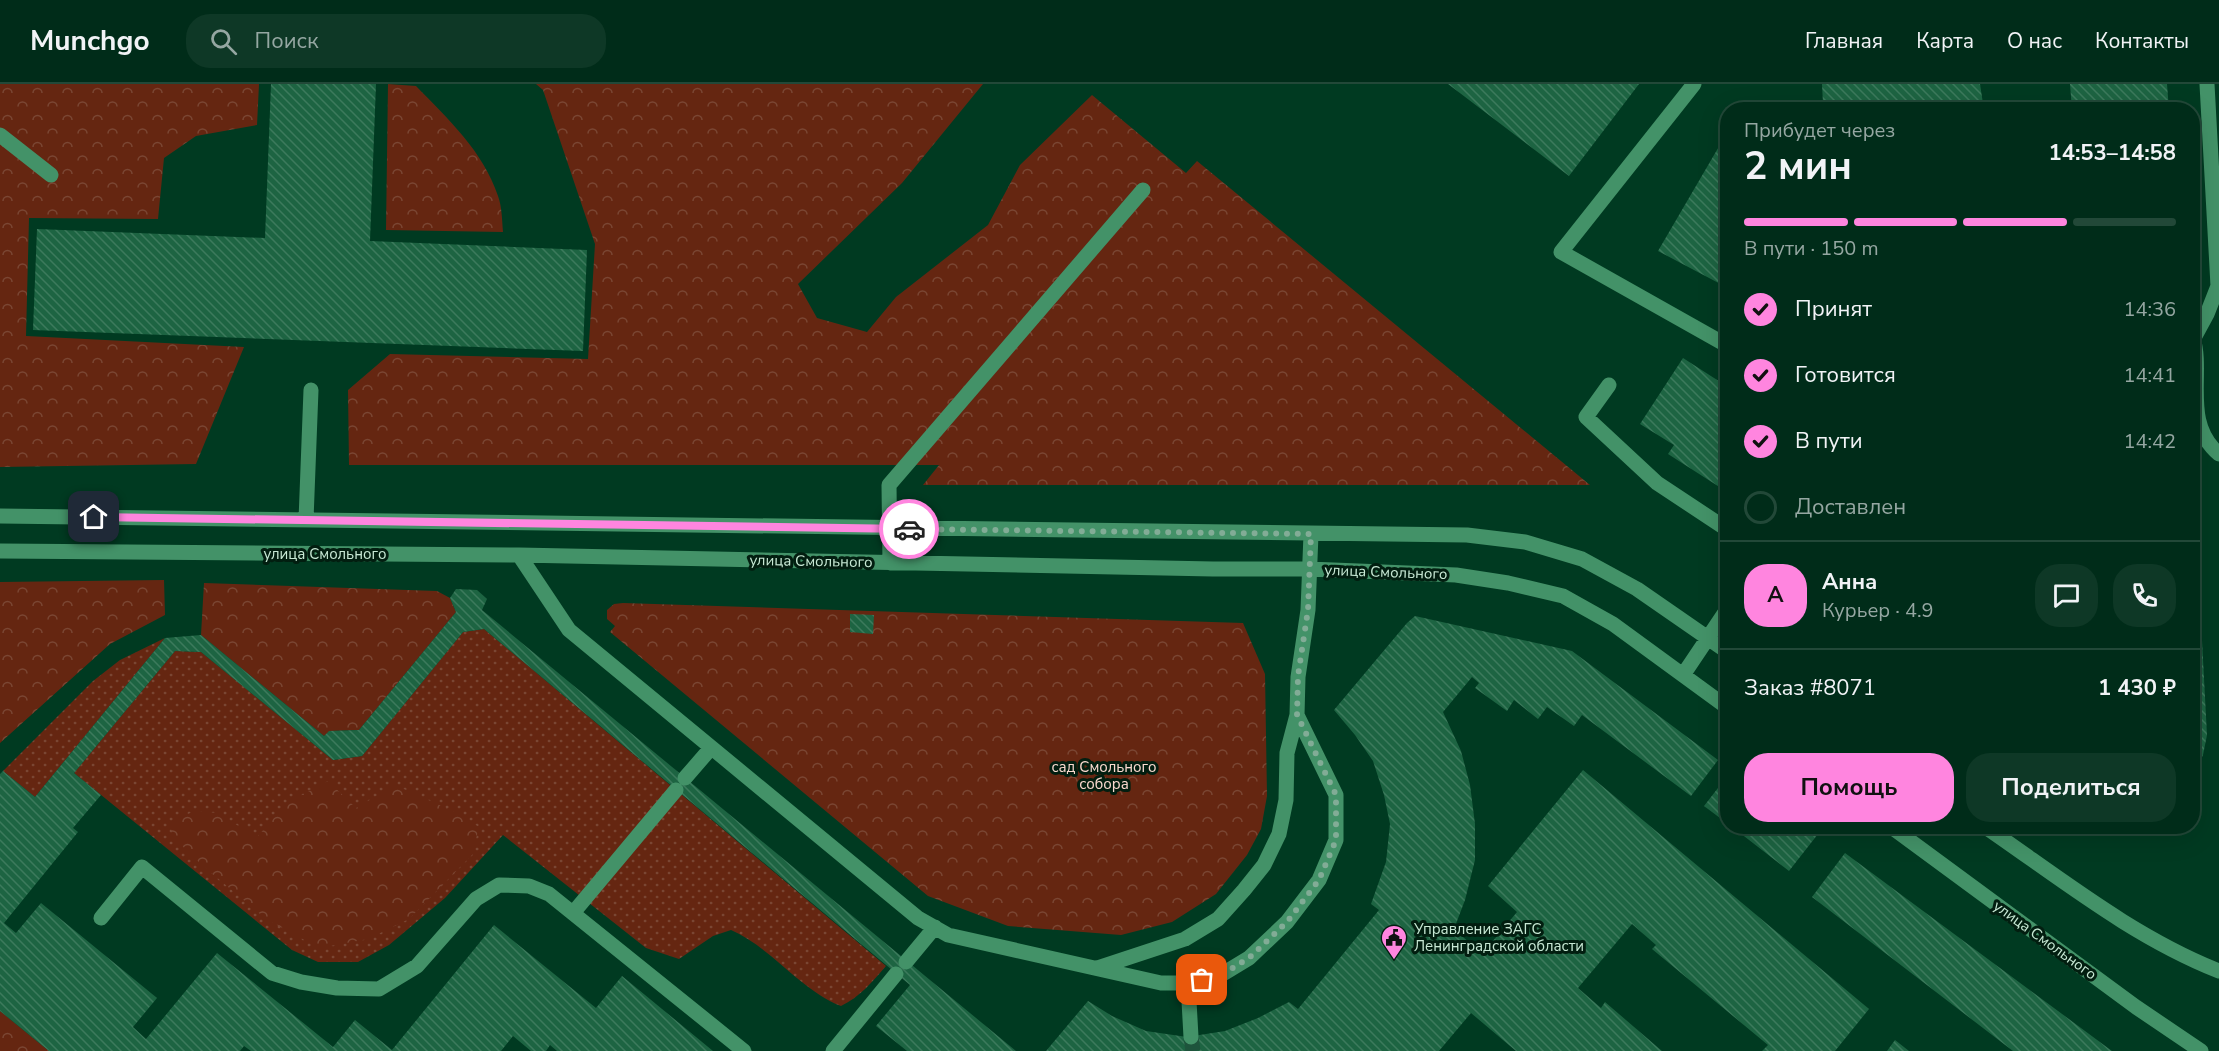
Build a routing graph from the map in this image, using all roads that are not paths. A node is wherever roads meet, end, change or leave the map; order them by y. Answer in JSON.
{"nodes":[{"id":1,"x":1694,"y":84,"type":"edge"},
{"id":2,"x":2207,"y":84,"type":"edge"},
{"id":3,"x":0,"y":135,"type":"edge"},
{"id":4,"x":51,"y":176,"type":"dead end"},
{"id":5,"x":1143,"y":190,"type":"dead end"},
{"id":6,"x":2200,"y":327,"type":"edge"},
{"id":7,"x":1720,"y":341,"type":"edge"},
{"id":8,"x":1609,"y":385,"type":"dead end"},
{"id":9,"x":311,"y":390,"type":"dead end"},
{"id":10,"x":2200,"y":422,"type":"edge"},
{"id":11,"x":2219,"y":454,"type":"edge"},
{"id":12,"x":0,"y":516,"type":"edge"},
{"id":13,"x":306,"y":520,"type":"junction"},
{"id":14,"x":1720,"y":525,"type":"edge"},
{"id":15,"x":889,"y":528,"type":"junction"},
{"id":16,"x":1311,"y":534,"type":"junction"},
{"id":17,"x":0,"y":551,"type":"edge"},
{"id":18,"x":519,"y":555,"type":"junction"},
{"id":19,"x":890,"y":563,"type":"junction"},
{"id":20,"x":1309,"y":569,"type":"junction"},
{"id":21,"x":1720,"y":620,"type":"edge"},
{"id":22,"x":1708,"y":638,"type":"junction"},
{"id":23,"x":1720,"y":646,"type":"edge"},
{"id":24,"x":1683,"y":675,"type":"junction"},
{"id":25,"x":1720,"y":701,"type":"edge"},
{"id":26,"x":1297,"y":715,"type":"junction"},
{"id":27,"x":711,"y":748,"type":"junction"},
{"id":28,"x":1901,"y":834,"type":"edge"},
{"id":29,"x":1996,"y":834,"type":"edge"},
{"id":30,"x":573,"y":913,"type":"junction"},
{"id":31,"x":101,"y":918,"type":"dead end"},
{"id":32,"x":935,"y":927,"type":"junction"},
{"id":33,"x":906,"y":962,"type":"dead end"},
{"id":34,"x":1097,"y":968,"type":"junction"},
{"id":35,"x":2219,"y":971,"type":"edge"},
{"id":36,"x":896,"y":974,"type":"dead end"},
{"id":37,"x":1188,"y":983,"type":"junction"},
{"id":38,"x":1191,"y":1037,"type":"tunnel mouth"},
{"id":39,"x":744,"y":1051,"type":"edge"},
{"id":40,"x":833,"y":1051,"type":"edge"},
{"id":41,"x":2201,"y":1051,"type":"edge"}],
"edges":[{"from":1,"to":7,"type":"street"},
{"from":2,"to":6,"type":"street"},
{"from":3,"to":4,"type":"street"},
{"from":5,"to":15,"type":"street"},
{"from":8,"to":14,"type":"street"},
{"from":9,"to":13,"type":"street"},
{"from":10,"to":11,"type":"street"},
{"from":12,"to":13,"type":"street"},
{"from":13,"to":15,"type":"street"},
{"from":15,"to":16,"type":"street"},
{"from":15,"to":19,"type":"street"},
{"from":16,"to":20,"type":"street"},
{"from":16,"to":22,"type":"street"},
{"from":17,"to":18,"type":"street","name":"улица Смольного"},
{"from":18,"to":19,"type":"street","name":"улица Смольного"},
{"from":18,"to":27,"type":"street"},
{"from":19,"to":20,"type":"street","name":"улица Смольного"},
{"from":20,"to":24,"type":"street","name":"улица Смольного"},
{"from":20,"to":26,"type":"street"},
{"from":21,"to":22,"type":"street"},
{"from":22,"to":23,"type":"street"},
{"from":22,"to":24,"type":"street"},
{"from":24,"to":25,"type":"street","name":"улица Смольного"},
{"from":26,"to":34,"type":"street"},
{"from":26,"to":37,"type":"street"},
{"from":27,"to":30,"type":"street"},
{"from":27,"to":32,"type":"street"},
{"from":28,"to":41,"type":"street","name":"улица Смольного"},
{"from":29,"to":35,"type":"street"},
{"from":30,"to":31,"type":"street"},
{"from":30,"to":39,"type":"street"},
{"from":32,"to":33,"type":"street"},
{"from":32,"to":34,"type":"street"},
{"from":34,"to":37,"type":"street"},
{"from":36,"to":40,"type":"street"},
{"from":37,"to":38,"type":"street"}]}
